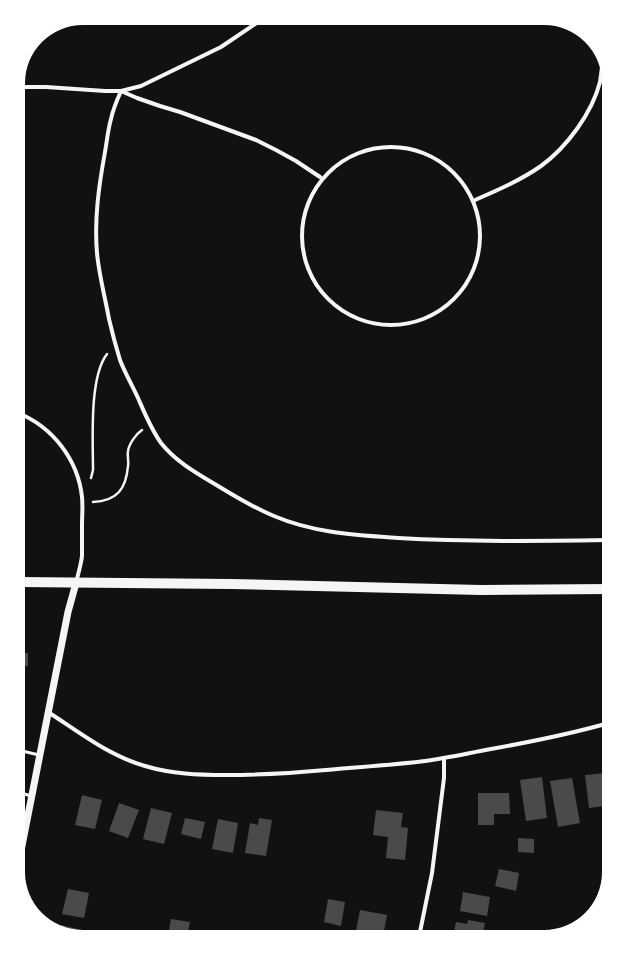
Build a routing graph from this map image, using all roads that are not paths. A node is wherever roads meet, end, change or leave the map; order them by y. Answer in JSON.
{"nodes":[{"id":1,"x":253,"y":25,"type":"edge"},
{"id":2,"x":601,"y":73,"type":"edge"},
{"id":3,"x":25,"y":87,"type":"edge"},
{"id":4,"x":120,"y":91,"type":"junction"},
{"id":5,"x":320,"y":177,"type":"junction"},
{"id":6,"x":475,"y":200,"type":"junction"},
{"id":7,"x":25,"y":416,"type":"edge"},
{"id":8,"x":602,"y":540,"type":"edge"},
{"id":9,"x":25,"y":582,"type":"edge"},
{"id":10,"x":76,"y":583,"type":"junction"},
{"id":11,"x":602,"y":589,"type":"edge"},
{"id":12,"x":48,"y":712,"type":"junction"},
{"id":13,"x":602,"y":725,"type":"edge"},
{"id":14,"x":25,"y":752,"type":"edge"},
{"id":15,"x":39,"y":755,"type":"junction"},
{"id":16,"x":444,"y":758,"type":"junction"},
{"id":17,"x":25,"y":794,"type":"edge"},
{"id":18,"x":32,"y":796,"type":"junction"},
{"id":19,"x":25,"y":820,"type":"edge"},
{"id":20,"x":420,"y":930,"type":"edge"}],
"edges":[{"from":1,"to":4,"type":"street"},
{"from":2,"to":6,"type":"street"},
{"from":3,"to":4,"type":"street"},
{"from":4,"to":5,"type":"street"},
{"from":4,"to":8,"type":"street"},
{"from":5,"to":6,"type":"street"},
{"from":5,"to":6,"type":"street"},
{"from":7,"to":10,"type":"street"},
{"from":9,"to":10,"type":"main road"},
{"from":10,"to":11,"type":"main road"},
{"from":10,"to":12,"type":"street"},
{"from":12,"to":15,"type":"street"},
{"from":12,"to":16,"type":"street"},
{"from":13,"to":16,"type":"street"},
{"from":14,"to":15,"type":"lane"},
{"from":15,"to":18,"type":"street"},
{"from":16,"to":20,"type":"street"},
{"from":17,"to":18,"type":"lane"},
{"from":18,"to":19,"type":"street"}]}
